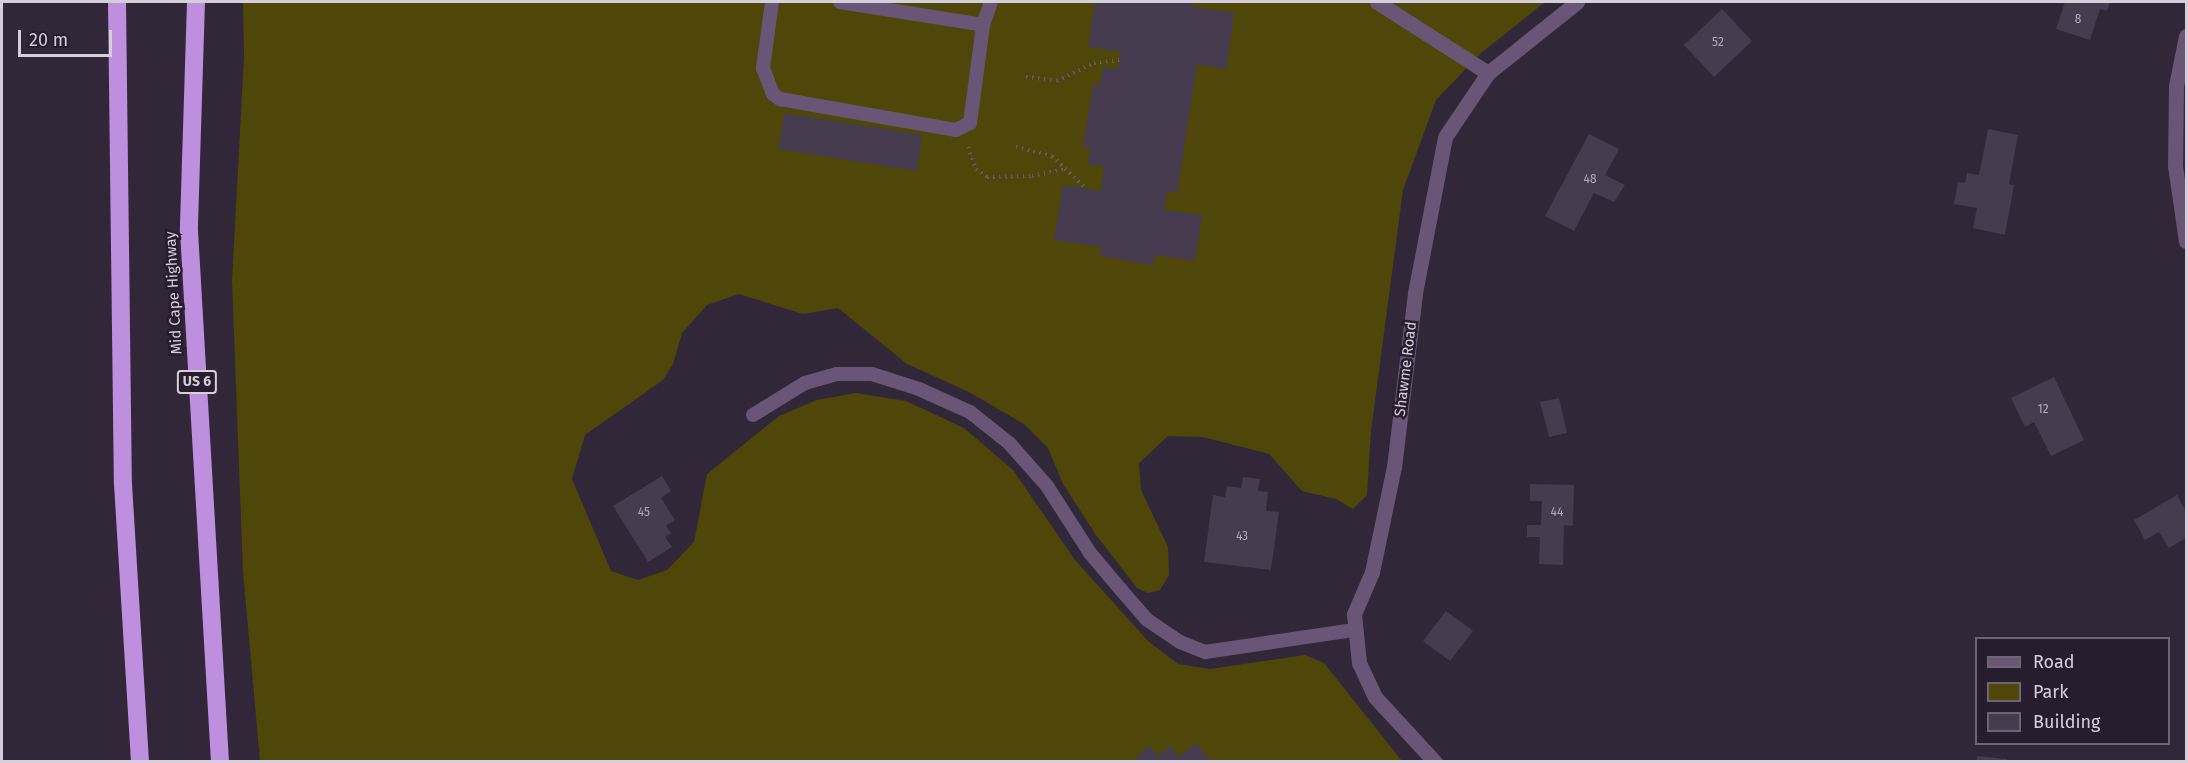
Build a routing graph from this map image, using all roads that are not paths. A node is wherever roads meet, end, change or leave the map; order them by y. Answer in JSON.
{"nodes":[{"id":1,"x":117,"y":2,"type":"edge"},
{"id":2,"x":196,"y":2,"type":"edge"},
{"id":3,"x":772,"y":2,"type":"edge"},
{"id":4,"x":840,"y":2,"type":"edge"},
{"id":5,"x":991,"y":2,"type":"edge"},
{"id":6,"x":1377,"y":2,"type":"edge"},
{"id":7,"x":1577,"y":2,"type":"edge"},
{"id":8,"x":983,"y":25,"type":"junction"},
{"id":9,"x":2187,"y":36,"type":"edge"},
{"id":10,"x":1488,"y":73,"type":"junction"},
{"id":11,"x":2187,"y":241,"type":"edge"},
{"id":12,"x":753,"y":415,"type":"dead end"},
{"id":13,"x":1354,"y":630,"type":"junction"},
{"id":14,"x":140,"y":762,"type":"edge"},
{"id":15,"x":220,"y":762,"type":"edge"},
{"id":16,"x":1435,"y":762,"type":"edge"}],
"edges":[{"from":1,"to":14,"type":"highway"},
{"from":2,"to":15,"type":"highway","name":"Mid Cape Highway","number":"US 6"},
{"from":3,"to":8,"type":"lane"},
{"from":4,"to":8,"type":"lane"},
{"from":5,"to":8,"type":"lane"},
{"from":6,"to":10,"type":"street"},
{"from":7,"to":10,"type":"street","name":"Shawme Road"},
{"from":9,"to":11,"type":"street"},
{"from":10,"to":13,"type":"street","name":"Shawme Road"},
{"from":12,"to":13,"type":"lane"},
{"from":13,"to":16,"type":"street","name":"Shawme Road"}]}
